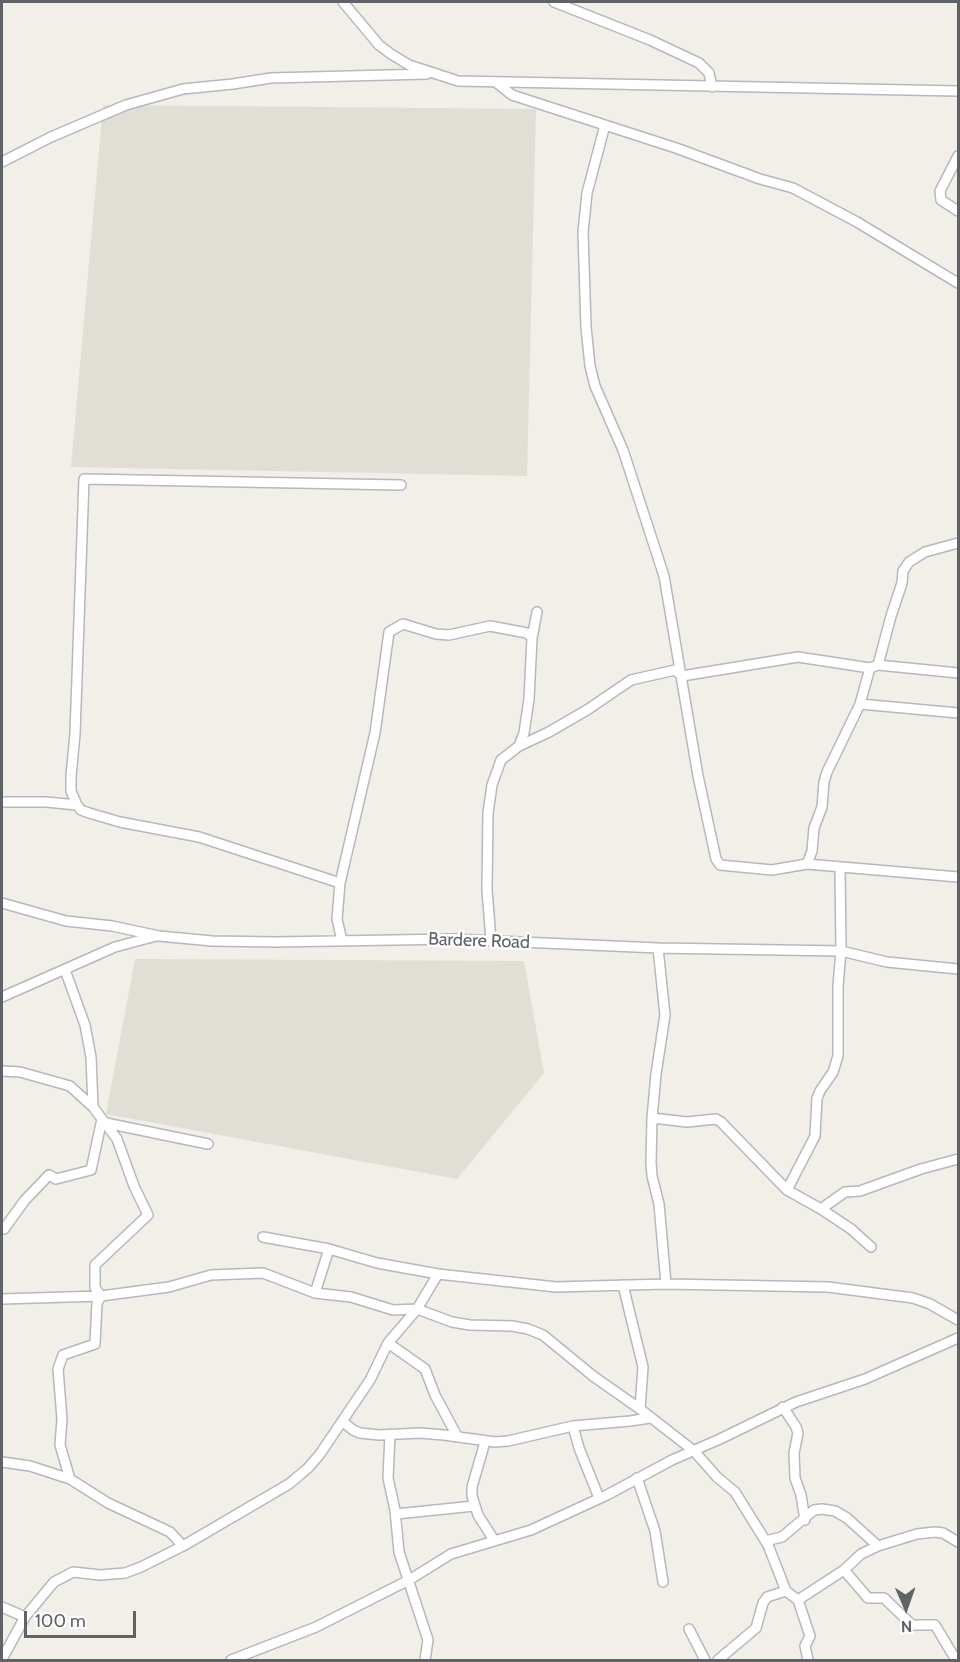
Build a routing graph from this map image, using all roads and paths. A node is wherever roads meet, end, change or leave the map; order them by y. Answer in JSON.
{"nodes":[{"id":1,"x":343,"y":2,"type":"edge"},
{"id":2,"x":554,"y":2,"type":"edge"},
{"id":3,"x":432,"y":74,"type":"junction"},
{"id":4,"x":497,"y":83,"type":"junction"},
{"id":5,"x":712,"y":87,"type":"junction"},
{"id":6,"x":958,"y":92,"type":"edge"},
{"id":7,"x":605,"y":125,"type":"junction"},
{"id":8,"x":958,"y":156,"type":"edge"},
{"id":9,"x":2,"y":162,"type":"edge"},
{"id":10,"x":958,"y":211,"type":"edge"},
{"id":11,"x":958,"y":283,"type":"edge"},
{"id":12,"x":401,"y":485,"type":"dead end"},
{"id":13,"x":958,"y":543,"type":"edge"},
{"id":14,"x":537,"y":612,"type":"dead end"},
{"id":15,"x":532,"y":638,"type":"junction"},
{"id":16,"x":874,"y":666,"type":"junction"},
{"id":17,"x":958,"y":674,"type":"edge"},
{"id":18,"x":682,"y":676,"type":"junction"},
{"id":19,"x":860,"y":704,"type":"junction"},
{"id":20,"x":958,"y":713,"type":"edge"},
{"id":21,"x":519,"y":746,"type":"junction"},
{"id":22,"x":4,"y":802,"type":"dead end"},
{"id":23,"x":76,"y":805,"type":"junction"},
{"id":24,"x":807,"y":864,"type":"junction"},
{"id":25,"x":840,"y":868,"type":"junction"},
{"id":26,"x":958,"y":877,"type":"edge"},
{"id":27,"x":340,"y":883,"type":"junction"},
{"id":28,"x":2,"y":903,"type":"edge"},
{"id":29,"x":159,"y":936,"type":"junction"},
{"id":30,"x":491,"y":940,"type":"junction"},
{"id":31,"x":342,"y":941,"type":"junction"},
{"id":32,"x":658,"y":948,"type":"junction"},
{"id":33,"x":841,"y":951,"type":"junction"},
{"id":34,"x":958,"y":969,"type":"edge"},
{"id":35,"x":65,"y":970,"type":"junction"},
{"id":36,"x":2,"y":997,"type":"edge"},
{"id":37,"x":2,"y":1071,"type":"edge"},
{"id":38,"x":93,"y":1107,"type":"junction"},
{"id":39,"x":652,"y":1118,"type":"junction"},
{"id":40,"x":104,"y":1121,"type":"junction"},
{"id":41,"x":208,"y":1144,"type":"dead end"},
{"id":42,"x":958,"y":1159,"type":"edge"},
{"id":43,"x":787,"y":1190,"type":"junction"},
{"id":44,"x":821,"y":1209,"type":"junction"},
{"id":45,"x":4,"y":1229,"type":"dead end"},
{"id":46,"x":263,"y":1237,"type":"dead end"},
{"id":47,"x":871,"y":1247,"type":"dead end"},
{"id":48,"x":329,"y":1249,"type":"junction"},
{"id":49,"x":438,"y":1274,"type":"junction"},
{"id":50,"x":666,"y":1284,"type":"junction"},
{"id":51,"x":623,"y":1285,"type":"junction"},
{"id":52,"x":315,"y":1293,"type":"junction"},
{"id":53,"x":101,"y":1296,"type":"junction"},
{"id":54,"x":2,"y":1299,"type":"edge"},
{"id":55,"x":417,"y":1309,"type":"junction"},
{"id":56,"x":958,"y":1316,"type":"edge"},
{"id":57,"x":958,"y":1338,"type":"edge"},
{"id":58,"x":388,"y":1343,"type":"junction"},
{"id":59,"x":783,"y":1407,"type":"junction"},
{"id":60,"x":640,"y":1409,"type":"junction"},
{"id":61,"x":650,"y":1418,"type":"junction"},
{"id":62,"x":342,"y":1421,"type":"junction"},
{"id":63,"x":573,"y":1426,"type":"junction"},
{"id":64,"x":390,"y":1435,"type":"junction"},
{"id":65,"x":457,"y":1436,"type":"junction"},
{"id":66,"x":485,"y":1442,"type":"junction"},
{"id":67,"x":694,"y":1451,"type":"junction"},
{"id":68,"x":2,"y":1462,"type":"edge"},
{"id":69,"x":637,"y":1478,"type":"junction"},
{"id":70,"x":70,"y":1479,"type":"junction"},
{"id":71,"x":599,"y":1498,"type":"junction"},
{"id":72,"x":474,"y":1506,"type":"junction"},
{"id":73,"x":396,"y":1514,"type":"junction"},
{"id":74,"x":805,"y":1520,"type":"junction"},
{"id":75,"x":494,"y":1540,"type":"junction"},
{"id":76,"x":765,"y":1541,"type":"junction"},
{"id":77,"x":958,"y":1542,"type":"edge"},
{"id":78,"x":183,"y":1546,"type":"junction"},
{"id":79,"x":878,"y":1546,"type":"junction"},
{"id":80,"x":844,"y":1570,"type":"junction"},
{"id":81,"x":409,"y":1580,"type":"junction"},
{"id":82,"x":663,"y":1582,"type":"dead end"},
{"id":83,"x":786,"y":1591,"type":"junction"},
{"id":84,"x":798,"y":1600,"type":"junction"},
{"id":85,"x":2,"y":1606,"type":"edge"},
{"id":86,"x":26,"y":1617,"type":"junction"},
{"id":87,"x":689,"y":1629,"type":"dead end"},
{"id":88,"x":2,"y":1659,"type":"edge"},
{"id":89,"x":235,"y":1660,"type":"edge"},
{"id":90,"x":425,"y":1660,"type":"edge"},
{"id":91,"x":705,"y":1660,"type":"edge"},
{"id":92,"x":718,"y":1660,"type":"edge"},
{"id":93,"x":808,"y":1660,"type":"edge"},
{"id":94,"x":956,"y":1660,"type":"edge"}],
"edges":[{"from":1,"to":3,"type":"street"},
{"from":2,"to":5,"type":"street"},
{"from":3,"to":4,"type":"street"},
{"from":3,"to":9,"type":"street"},
{"from":4,"to":5,"type":"street"},
{"from":4,"to":7,"type":"street"},
{"from":5,"to":6,"type":"street"},
{"from":7,"to":11,"type":"street"},
{"from":7,"to":18,"type":"street"},
{"from":8,"to":10,"type":"street"},
{"from":12,"to":23,"type":"street"},
{"from":13,"to":16,"type":"street"},
{"from":14,"to":15,"type":"street"},
{"from":15,"to":21,"type":"street"},
{"from":15,"to":27,"type":"street"},
{"from":16,"to":17,"type":"street"},
{"from":16,"to":18,"type":"street"},
{"from":16,"to":19,"type":"street"},
{"from":18,"to":21,"type":"street"},
{"from":18,"to":24,"type":"street"},
{"from":19,"to":20,"type":"street"},
{"from":19,"to":24,"type":"street"},
{"from":21,"to":30,"type":"street"},
{"from":22,"to":23,"type":"street"},
{"from":23,"to":27,"type":"street"},
{"from":24,"to":25,"type":"street"},
{"from":25,"to":26,"type":"street"},
{"from":25,"to":33,"type":"street"},
{"from":27,"to":31,"type":"street"},
{"from":28,"to":29,"type":"street","name":"Bardere Road"},
{"from":29,"to":31,"type":"street","name":"Bardere Road"},
{"from":29,"to":35,"type":"street"},
{"from":30,"to":31,"type":"street","name":"Bardere Road"},
{"from":30,"to":32,"type":"street","name":"Bardere Road"},
{"from":32,"to":33,"type":"street","name":"Bardere Road"},
{"from":32,"to":39,"type":"street"},
{"from":33,"to":34,"type":"street","name":"Bardere Road"},
{"from":33,"to":43,"type":"street"},
{"from":35,"to":36,"type":"street"},
{"from":35,"to":38,"type":"street"},
{"from":37,"to":38,"type":"street"},
{"from":38,"to":40,"type":"street"},
{"from":39,"to":43,"type":"street"},
{"from":39,"to":50,"type":"street"},
{"from":40,"to":41,"type":"street"},
{"from":40,"to":45,"type":"street"},
{"from":40,"to":53,"type":"street"},
{"from":42,"to":44,"type":"street"},
{"from":43,"to":44,"type":"street"},
{"from":44,"to":47,"type":"street"},
{"from":46,"to":48,"type":"street"},
{"from":48,"to":49,"type":"street"},
{"from":48,"to":52,"type":"street"},
{"from":49,"to":51,"type":"street"},
{"from":49,"to":55,"type":"street"},
{"from":50,"to":51,"type":"street"},
{"from":50,"to":56,"type":"street"},
{"from":51,"to":60,"type":"street"},
{"from":52,"to":53,"type":"street"},
{"from":52,"to":55,"type":"street"},
{"from":53,"to":54,"type":"street"},
{"from":53,"to":70,"type":"street"},
{"from":55,"to":58,"type":"street"},
{"from":55,"to":60,"type":"street"},
{"from":57,"to":59,"type":"street"},
{"from":58,"to":62,"type":"street"},
{"from":58,"to":65,"type":"street"},
{"from":59,"to":67,"type":"street"},
{"from":59,"to":74,"type":"street"},
{"from":60,"to":61,"type":"street"},
{"from":61,"to":63,"type":"street"},
{"from":61,"to":67,"type":"street"},
{"from":62,"to":64,"type":"street"},
{"from":62,"to":78,"type":"street"},
{"from":63,"to":66,"type":"street"},
{"from":63,"to":71,"type":"street"},
{"from":64,"to":65,"type":"street"},
{"from":64,"to":73,"type":"street"},
{"from":65,"to":66,"type":"street"},
{"from":66,"to":72,"type":"street"},
{"from":67,"to":69,"type":"street"},
{"from":67,"to":76,"type":"street"},
{"from":68,"to":70,"type":"street"},
{"from":69,"to":71,"type":"street"},
{"from":69,"to":82,"type":"street"},
{"from":70,"to":78,"type":"street"},
{"from":71,"to":75,"type":"street"},
{"from":72,"to":73,"type":"street"},
{"from":72,"to":75,"type":"street"},
{"from":73,"to":81,"type":"street"},
{"from":74,"to":76,"type":"street"},
{"from":74,"to":79,"type":"street"},
{"from":75,"to":81,"type":"street"},
{"from":76,"to":83,"type":"street"},
{"from":77,"to":79,"type":"street"},
{"from":78,"to":86,"type":"street"},
{"from":79,"to":80,"type":"street"},
{"from":80,"to":84,"type":"street"},
{"from":80,"to":94,"type":"street"},
{"from":81,"to":89,"type":"street"},
{"from":81,"to":90,"type":"street"},
{"from":83,"to":84,"type":"street"},
{"from":83,"to":92,"type":"street"},
{"from":84,"to":93,"type":"street"},
{"from":85,"to":86,"type":"street"},
{"from":86,"to":88,"type":"street"},
{"from":87,"to":91,"type":"street"}]}
